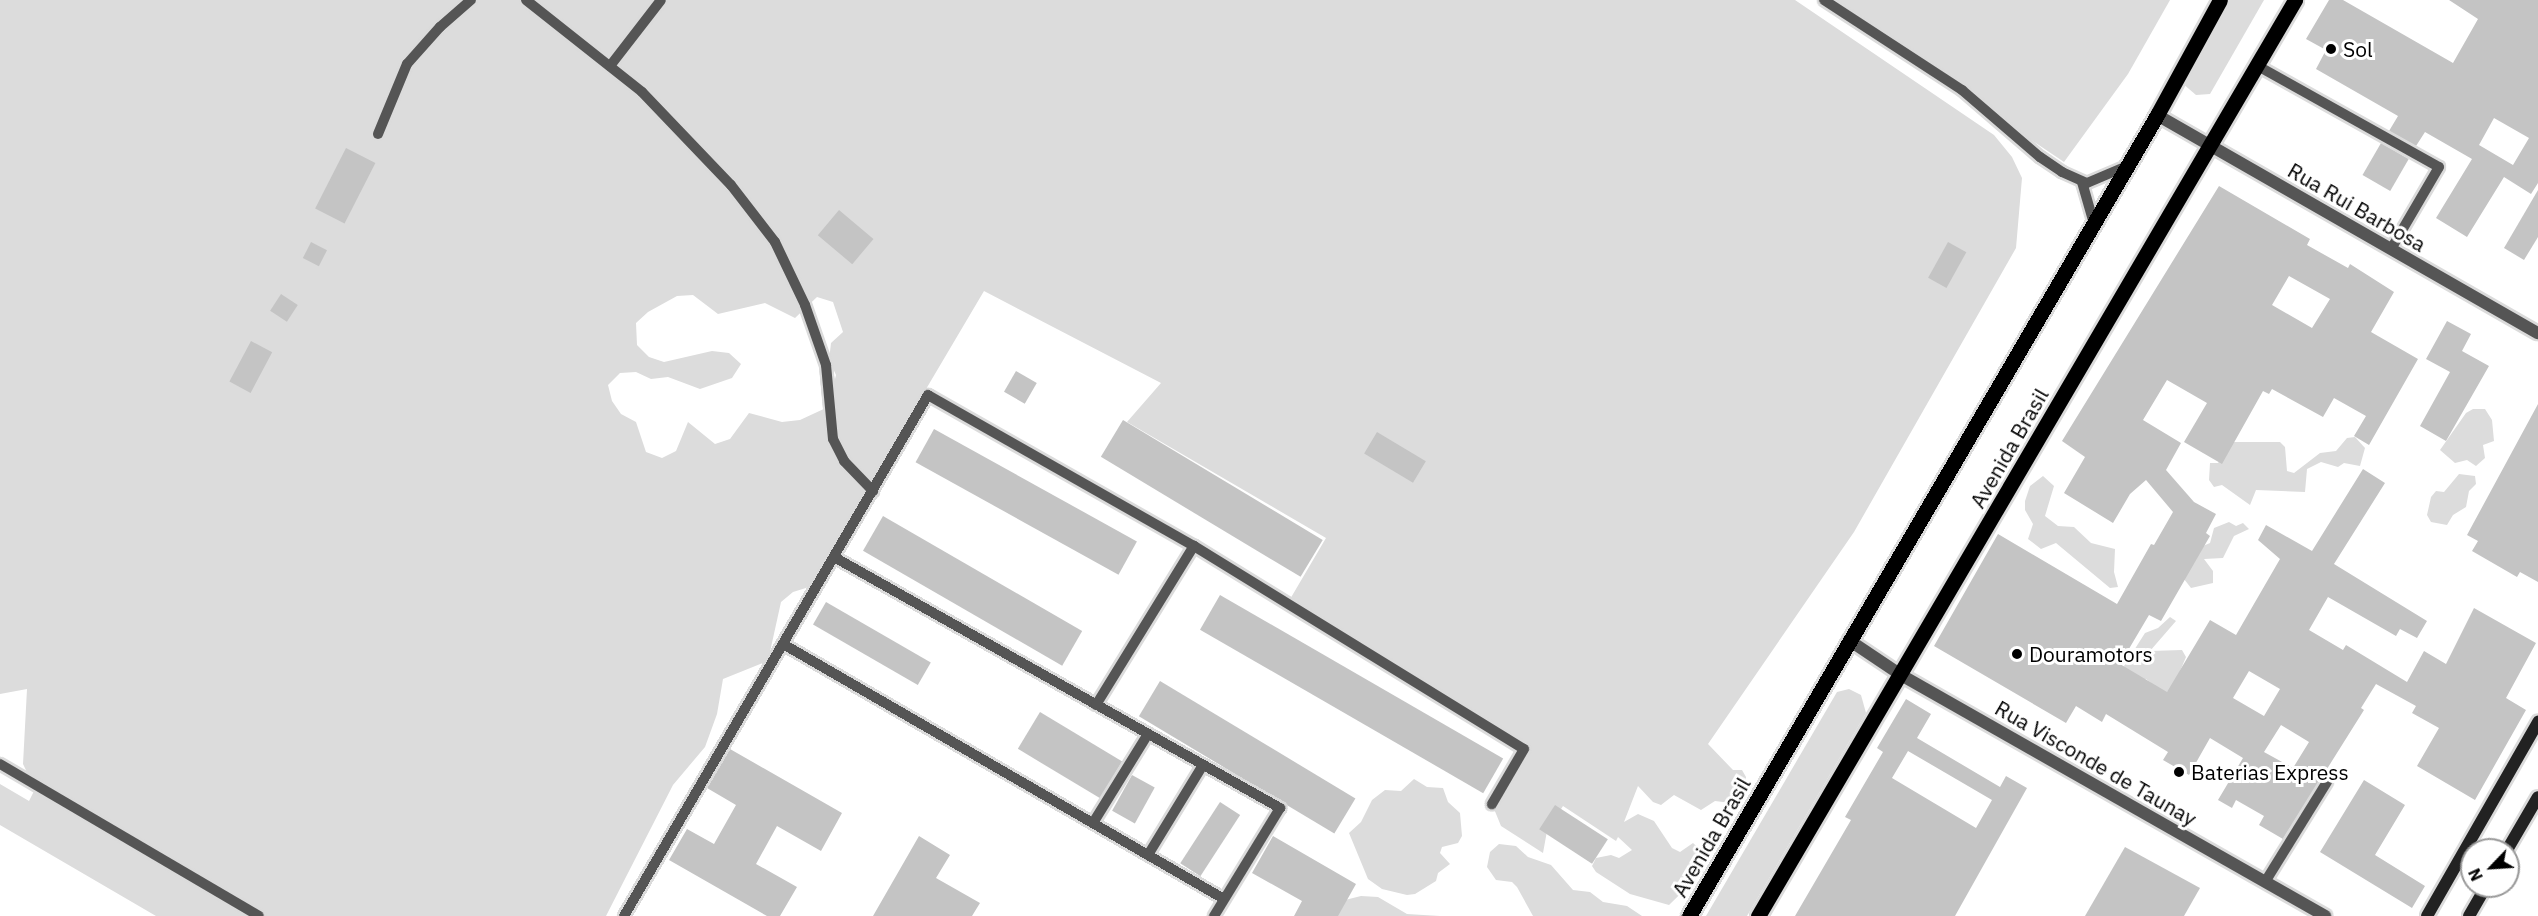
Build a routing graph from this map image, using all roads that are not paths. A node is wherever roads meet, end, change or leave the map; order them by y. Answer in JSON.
{"nodes":[{"id":1,"x":471,"y":0,"type":"edge"},
{"id":2,"x":526,"y":0,"type":"edge"},
{"id":3,"x":662,"y":0,"type":"edge"},
{"id":4,"x":1824,"y":0,"type":"edge"},
{"id":5,"x":2220,"y":0,"type":"edge"},
{"id":6,"x":2295,"y":0,"type":"edge"},
{"id":7,"x":610,"y":66,"type":"junction"},
{"id":8,"x":2258,"y":66,"type":"junction"},
{"id":9,"x":2157,"y":115,"type":"junction"},
{"id":10,"x":378,"y":134,"type":"dead end"},
{"id":11,"x":2211,"y":145,"type":"junction"},
{"id":12,"x":2123,"y":168,"type":"junction"},
{"id":13,"x":2082,"y":182,"type":"junction"},
{"id":14,"x":2093,"y":220,"type":"junction"},
{"id":15,"x":2391,"y":249,"type":"junction"},
{"id":16,"x":2538,"y":333,"type":"edge"},
{"id":17,"x":873,"y":490,"type":"junction"},
{"id":18,"x":1194,"y":546,"type":"junction"},
{"id":19,"x":834,"y":557,"type":"junction"},
{"id":20,"x":1849,"y":640,"type":"junction"},
{"id":21,"x":783,"y":644,"type":"junction"},
{"id":22,"x":1901,"y":675,"type":"junction"},
{"id":23,"x":1096,"y":705,"type":"junction"},
{"id":24,"x":2538,"y":722,"type":"edge"},
{"id":25,"x":1148,"y":734,"type":"junction"},
{"id":26,"x":0,"y":764,"type":"edge"},
{"id":27,"x":1203,"y":765,"type":"junction"},
{"id":28,"x":2327,"y":782,"type":"dead end"},
{"id":29,"x":2538,"y":797,"type":"edge"},
{"id":30,"x":1492,"y":804,"type":"dead end"},
{"id":31,"x":1093,"y":823,"type":"junction"},
{"id":32,"x":2474,"y":838,"type":"edge"},
{"id":33,"x":2514,"y":838,"type":"edge"},
{"id":34,"x":1148,"y":855,"type":"junction"},
{"id":35,"x":2460,"y":863,"type":"edge"},
{"id":36,"x":2265,"y":882,"type":"junction"},
{"id":37,"x":2479,"y":898,"type":"edge"},
{"id":38,"x":1224,"y":899,"type":"junction"},
{"id":39,"x":259,"y":916,"type":"edge"},
{"id":40,"x":624,"y":916,"type":"edge"},
{"id":41,"x":1214,"y":916,"type":"edge"},
{"id":42,"x":1689,"y":916,"type":"edge"},
{"id":43,"x":1758,"y":916,"type":"edge"},
{"id":44,"x":2325,"y":916,"type":"edge"},
{"id":45,"x":2427,"y":916,"type":"edge"},
{"id":46,"x":2469,"y":916,"type":"edge"}],
"edges":[{"from":1,"to":10,"type":"lane"},
{"from":2,"to":7,"type":"lane"},
{"from":3,"to":7,"type":"lane"},
{"from":4,"to":13,"type":"lane"},
{"from":5,"to":9,"type":"main road","name":"Avenida Brasil"},
{"from":6,"to":8,"type":"main road","name":"Avenida Brasil"},
{"from":7,"to":17,"type":"lane"},
{"from":8,"to":11,"type":"main road","name":"Avenida Brasil"},
{"from":8,"to":15,"type":"lane"},
{"from":9,"to":11,"type":"street","name":"Rua Rui Barbosa"},
{"from":9,"to":12,"type":"main road","name":"Avenida Brasil"},
{"from":11,"to":15,"type":"street","name":"Rua Rui Barbosa"},
{"from":11,"to":22,"type":"main road","name":"Avenida Brasil"},
{"from":12,"to":13,"type":"lane"},
{"from":12,"to":14,"type":"main road","name":"Avenida Brasil"},
{"from":13,"to":14,"type":"lane"},
{"from":14,"to":20,"type":"main road","name":"Avenida Brasil"},
{"from":15,"to":16,"type":"street","name":"Rua Rui Barbosa"},
{"from":17,"to":18,"type":"lane"},
{"from":17,"to":19,"type":"lane"},
{"from":18,"to":23,"type":"lane"},
{"from":18,"to":30,"type":"lane"},
{"from":19,"to":21,"type":"lane"},
{"from":19,"to":23,"type":"lane"},
{"from":20,"to":22,"type":"street","name":"Rua Visconde de Taunay"},
{"from":20,"to":42,"type":"main road","name":"Avenida Brasil"},
{"from":21,"to":31,"type":"lane"},
{"from":21,"to":40,"type":"lane"},
{"from":22,"to":36,"type":"street","name":"Rua Visconde de Taunay"},
{"from":22,"to":43,"type":"main road","name":"Avenida Brasil"},
{"from":23,"to":25,"type":"lane"},
{"from":24,"to":32,"type":"main road"},
{"from":25,"to":27,"type":"lane"},
{"from":25,"to":31,"type":"lane"},
{"from":26,"to":39,"type":"lane"},
{"from":27,"to":34,"type":"lane"},
{"from":27,"to":38,"type":"lane"},
{"from":28,"to":36,"type":"lane"},
{"from":29,"to":33,"type":"main road"},
{"from":31,"to":34,"type":"lane"},
{"from":34,"to":38,"type":"lane"},
{"from":35,"to":45,"type":"main road"},
{"from":36,"to":44,"type":"street","name":"Rua Visconde de Taunay"},
{"from":37,"to":46,"type":"main road"},
{"from":38,"to":41,"type":"lane"}]}
